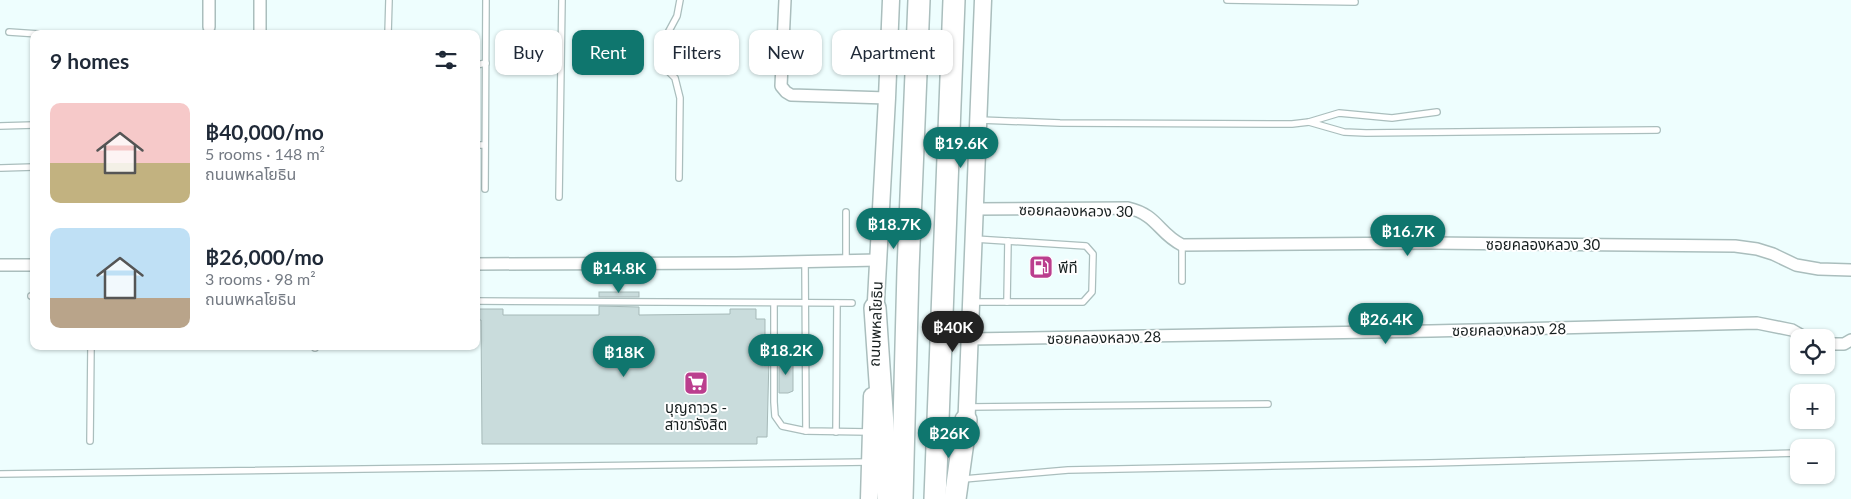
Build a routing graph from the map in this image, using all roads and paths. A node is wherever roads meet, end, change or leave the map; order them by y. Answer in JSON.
{"nodes":[{"id":1,"x":209,"y":0,"type":"edge"},
{"id":2,"x":260,"y":0,"type":"edge"},
{"id":3,"x":389,"y":0,"type":"edge"},
{"id":4,"x":486,"y":0,"type":"edge"},
{"id":5,"x":562,"y":0,"type":"edge"},
{"id":6,"x":680,"y":0,"type":"edge"},
{"id":7,"x":785,"y":0,"type":"edge"},
{"id":8,"x":891,"y":0,"type":"edge"},
{"id":9,"x":919,"y":0,"type":"edge"},
{"id":10,"x":954,"y":0,"type":"edge"},
{"id":11,"x":983,"y":0,"type":"edge"},
{"id":12,"x":1227,"y":0,"type":"edge"},
{"id":13,"x":1355,"y":2,"type":"dead end"},
{"id":14,"x":209,"y":27,"type":"dead end"},
{"id":15,"x":260,"y":30,"type":"edge"},
{"id":16,"x":388,"y":30,"type":"edge"},
{"id":17,"x":8,"y":32,"type":"dead end"},
{"id":18,"x":30,"y":33,"type":"edge"},
{"id":19,"x":486,"y":63,"type":"junction"},
{"id":20,"x":480,"y":64,"type":"edge"},
{"id":21,"x":887,"y":98,"type":"junction"},
{"id":22,"x":1437,"y":112,"type":"dead end"},
{"id":23,"x":978,"y":120,"type":"junction"},
{"id":24,"x":1309,"y":122,"type":"junction"},
{"id":25,"x":30,"y":125,"type":"edge"},
{"id":26,"x":0,"y":126,"type":"edge"},
{"id":27,"x":1657,"y":130,"type":"dead end"},
{"id":28,"x":480,"y":145,"type":"edge"},
{"id":29,"x":485,"y":145,"type":"junction"},
{"id":30,"x":30,"y":167,"type":"edge"},
{"id":31,"x":1,"y":168,"type":"dead end"},
{"id":32,"x":679,"y":178,"type":"dead end"},
{"id":33,"x":485,"y":189,"type":"dead end"},
{"id":34,"x":559,"y":197,"type":"dead end"},
{"id":35,"x":974,"y":209,"type":"junction"},
{"id":36,"x":846,"y":212,"type":"dead end"},
{"id":37,"x":973,"y":239,"type":"junction"},
{"id":38,"x":1008,"y":241,"type":"junction"},
{"id":39,"x":1182,"y":245,"type":"junction"},
{"id":40,"x":878,"y":260,"type":"junction"},
{"id":41,"x":805,"y":262,"type":"junction"},
{"id":42,"x":846,"y":262,"type":"junction"},
{"id":43,"x":480,"y":264,"type":"edge"},
{"id":44,"x":0,"y":265,"type":"edge"},
{"id":45,"x":30,"y":265,"type":"edge"},
{"id":46,"x":1851,"y":270,"type":"edge"},
{"id":47,"x":1182,"y":281,"type":"dead end"},
{"id":48,"x":480,"y":302,"type":"edge"},
{"id":49,"x":970,"y":302,"type":"junction"},
{"id":50,"x":1007,"y":302,"type":"junction"},
{"id":51,"x":774,"y":303,"type":"junction"},
{"id":52,"x":806,"y":303,"type":"junction"},
{"id":53,"x":837,"y":303,"type":"junction"},
{"id":54,"x":852,"y":303,"type":"dead end"},
{"id":55,"x":875,"y":308,"type":"junction"},
{"id":56,"x":1790,"y":330,"type":"edge"},
{"id":57,"x":969,"y":339,"type":"junction"},
{"id":58,"x":1851,"y":340,"type":"edge"},
{"id":59,"x":1835,"y":344,"type":"edge"},
{"id":60,"x":91,"y":350,"type":"edge"},
{"id":61,"x":1268,"y":404,"type":"dead end"},
{"id":62,"x":966,"y":414,"type":"junction"},
{"id":63,"x":806,"y":431,"type":"junction"},
{"id":64,"x":836,"y":432,"type":"junction"},
{"id":65,"x":871,"y":432,"type":"junction"},
{"id":66,"x":90,"y":441,"type":"dead end"},
{"id":67,"x":1790,"y":453,"type":"edge"},
{"id":68,"x":870,"y":462,"type":"junction"},
{"id":69,"x":0,"y":474,"type":"edge"},
{"id":70,"x":964,"y":479,"type":"junction"},
{"id":71,"x":869,"y":499,"type":"edge"},
{"id":72,"x":888,"y":499,"type":"edge"},
{"id":73,"x":902,"y":499,"type":"edge"},
{"id":74,"x":935,"y":499,"type":"edge"},
{"id":75,"x":955,"y":499,"type":"edge"},
{"id":76,"x":963,"y":499,"type":"edge"}],
"edges":[{"from":1,"to":14,"type":"street"},
{"from":2,"to":15,"type":"street"},
{"from":3,"to":16,"type":"lane"},
{"from":4,"to":19,"type":"lane"},
{"from":5,"to":34,"type":"lane"},
{"from":6,"to":32,"type":"lane"},
{"from":7,"to":21,"type":"street"},
{"from":8,"to":21,"type":"main road","name":"ถนนพหลโยธิน"},
{"from":9,"to":73,"type":"highway","name":"ถนนพหลโยธิน"},
{"from":10,"to":74,"type":"highway"},
{"from":11,"to":23,"type":"main road"},
{"from":12,"to":13,"type":"lane"},
{"from":17,"to":18,"type":"lane"},
{"from":19,"to":20,"type":"lane"},
{"from":19,"to":29,"type":"lane"},
{"from":21,"to":40,"type":"main road","name":"ถนนพหลโยธิน"},
{"from":22,"to":24,"type":"lane"},
{"from":23,"to":24,"type":"lane"},
{"from":23,"to":35,"type":"main road"},
{"from":24,"to":27,"type":"lane"},
{"from":25,"to":26,"type":"lane"},
{"from":28,"to":29,"type":"lane"},
{"from":29,"to":33,"type":"lane"},
{"from":30,"to":31,"type":"lane"},
{"from":35,"to":37,"type":"main road"},
{"from":35,"to":39,"type":"street","name":"ซอยคลองหลวง 30"},
{"from":36,"to":42,"type":"lane"},
{"from":37,"to":38,"type":"lane"},
{"from":37,"to":49,"type":"main road"},
{"from":38,"to":50,"type":"lane"},
{"from":38,"to":50,"type":"lane"},
{"from":39,"to":46,"type":"street","name":"ซอยคลองหลวง 30"},
{"from":39,"to":47,"type":"lane"},
{"from":40,"to":42,"type":"street"},
{"from":40,"to":55,"type":"main road","name":"ถนนพหลโยธิน"},
{"from":41,"to":42,"type":"street"},
{"from":41,"to":43,"type":"street"},
{"from":41,"to":52,"type":"lane"},
{"from":44,"to":45,"type":"street"},
{"from":48,"to":51,"type":"lane"},
{"from":49,"to":50,"type":"lane"},
{"from":49,"to":57,"type":"main road"},
{"from":51,"to":52,"type":"lane"},
{"from":51,"to":63,"type":"lane"},
{"from":52,"to":53,"type":"lane"},
{"from":52,"to":63,"type":"lane"},
{"from":53,"to":54,"type":"lane"},
{"from":53,"to":64,"type":"lane"},
{"from":55,"to":65,"type":"main road","name":"ถนนพหลโยธิน"},
{"from":55,"to":72,"type":"highway"},
{"from":56,"to":57,"type":"street","name":"ซอยคลองหลวง 28"},
{"from":57,"to":62,"type":"main road"},
{"from":58,"to":59,"type":"street"},
{"from":60,"to":66,"type":"lane"},
{"from":61,"to":62,"type":"lane"},
{"from":62,"to":70,"type":"main road"},
{"from":62,"to":75,"type":"highway"},
{"from":63,"to":64,"type":"lane"},
{"from":64,"to":65,"type":"lane"},
{"from":65,"to":68,"type":"main road","name":"ถนนพหลโยธิน"},
{"from":67,"to":70,"type":"lane"},
{"from":68,"to":69,"type":"lane"},
{"from":68,"to":71,"type":"main road","name":"ถนนพหลโยธิน"},
{"from":70,"to":76,"type":"main road"}]}
